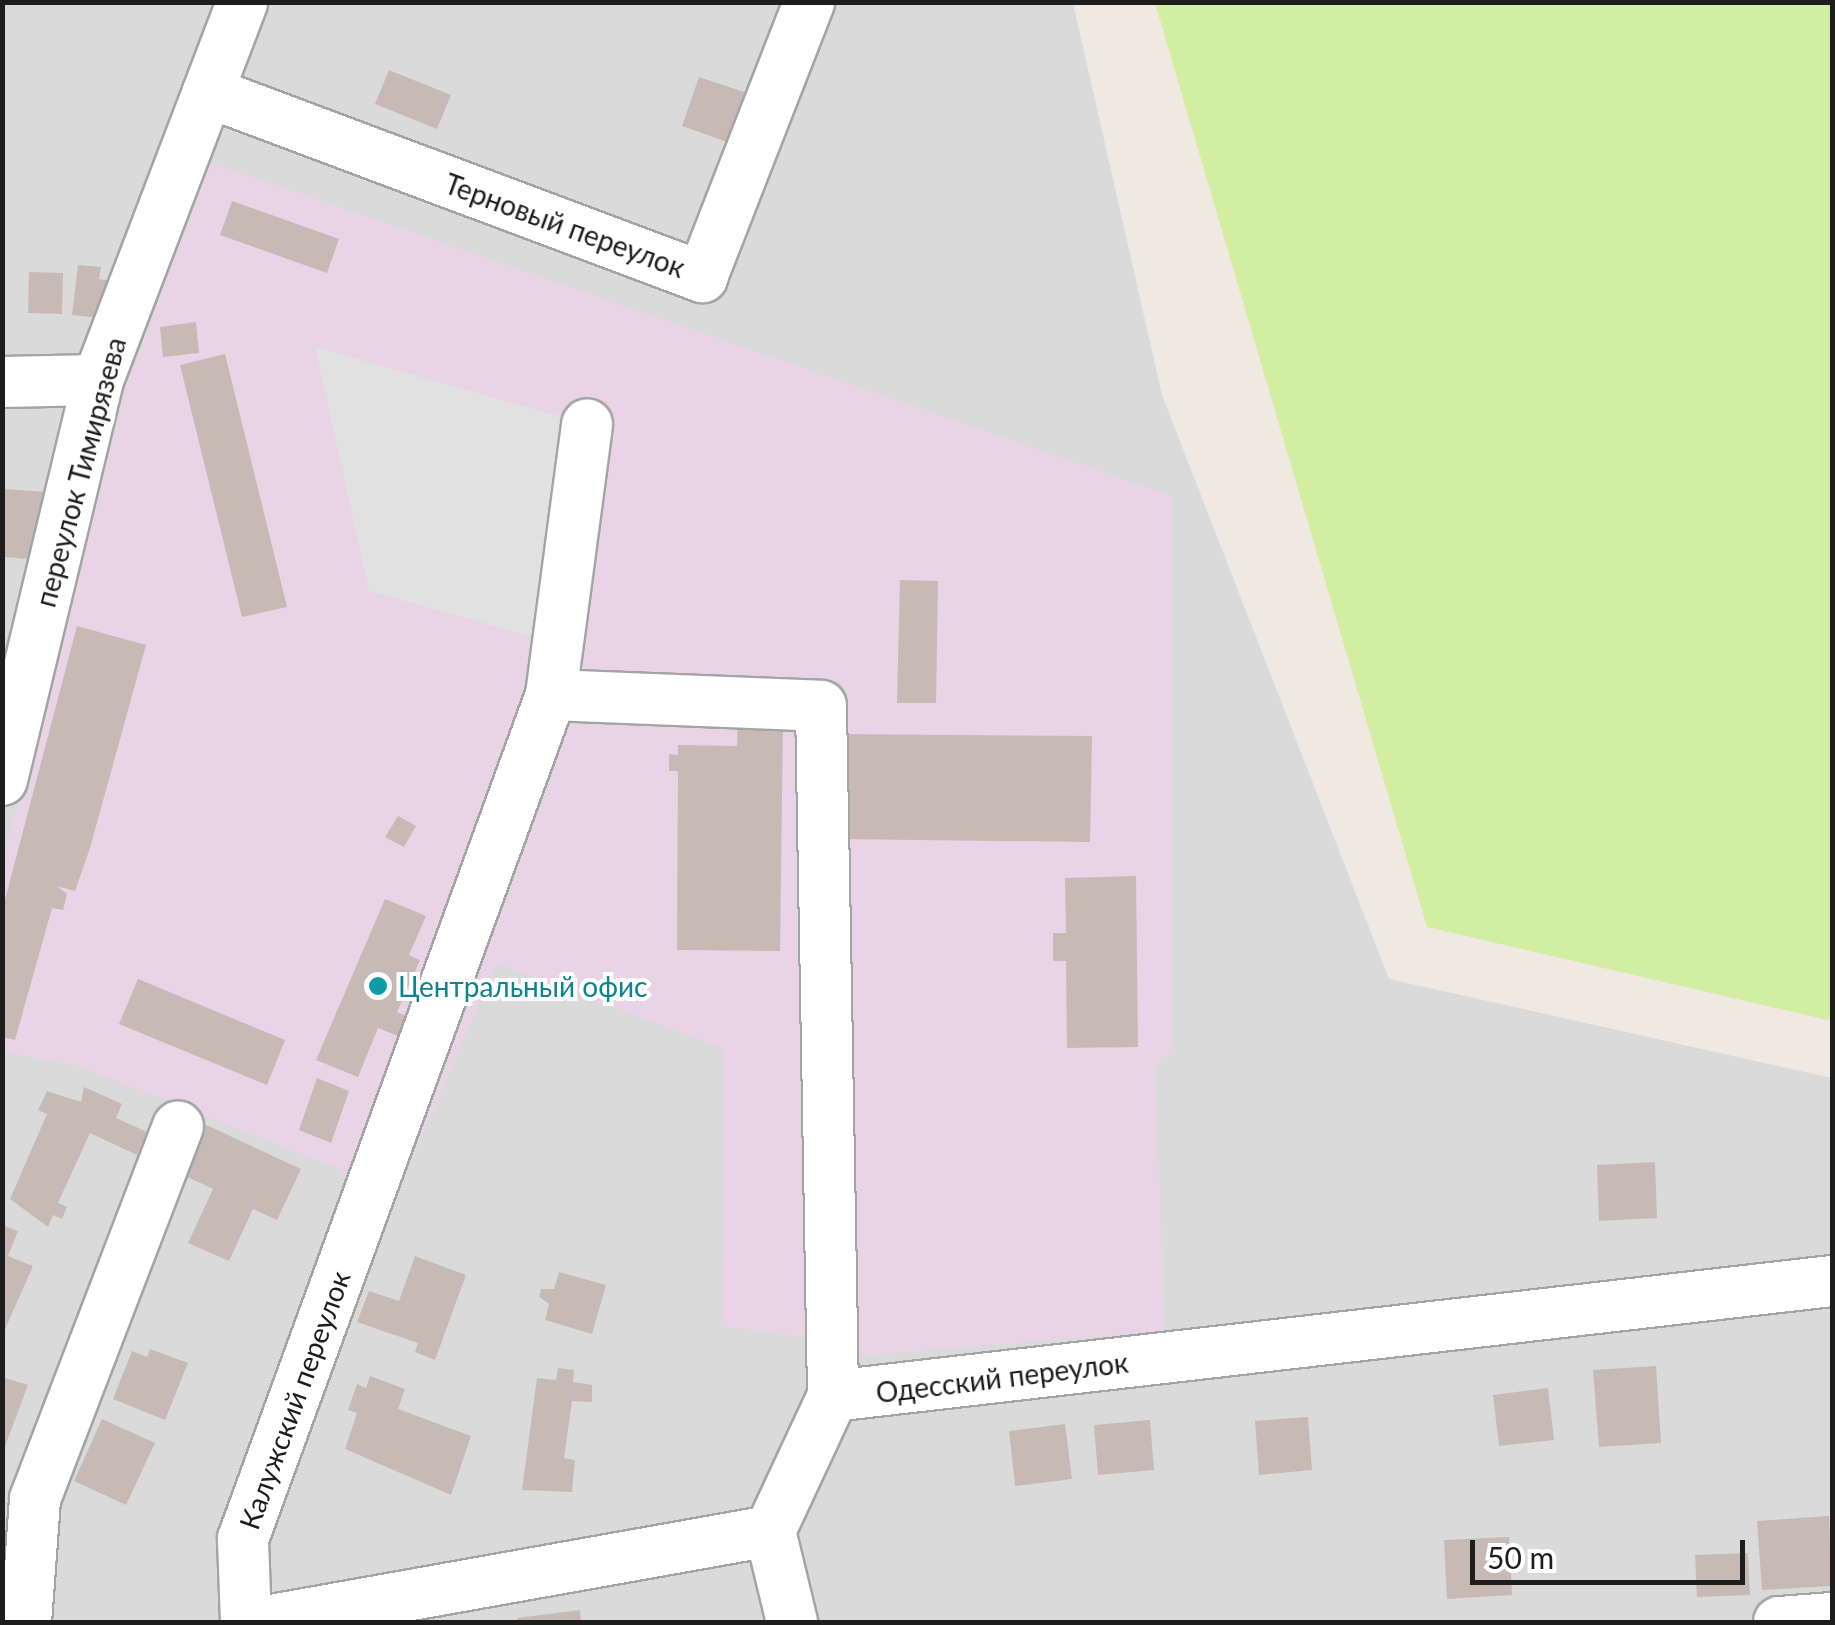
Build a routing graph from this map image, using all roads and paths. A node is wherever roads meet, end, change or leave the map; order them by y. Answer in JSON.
{"nodes":[{"id":1,"x":242,"y":2,"type":"edge"},
{"id":2,"x":809,"y":2,"type":"edge"},
{"id":3,"x":208,"y":92,"type":"junction"},
{"id":4,"x":98,"y":380,"type":"junction"},
{"id":5,"x":2,"y":382,"type":"edge"},
{"id":6,"x":587,"y":424,"type":"dead end"},
{"id":7,"x":551,"y":696,"type":"junction"},
{"id":8,"x":2,"y":780,"type":"edge"},
{"id":9,"x":178,"y":1127,"type":"dead end"},
{"id":10,"x":1832,"y":1282,"type":"edge"},
{"id":11,"x":833,"y":1396,"type":"junction"},
{"id":12,"x":770,"y":1531,"type":"junction"},
{"id":13,"x":1832,"y":1618,"type":"edge"},
{"id":14,"x":26,"y":1622,"type":"edge"},
{"id":15,"x":246,"y":1622,"type":"edge"},
{"id":16,"x":260,"y":1622,"type":"edge"},
{"id":17,"x":792,"y":1622,"type":"edge"},
{"id":18,"x":1779,"y":1622,"type":"edge"}],
"edges":[{"from":1,"to":3,"type":"street","name":"переулок Тимирязева"},
{"from":2,"to":3,"type":"street","name":"Терновый переулок"},
{"from":3,"to":4,"type":"street","name":"переулок Тимирязева"},
{"from":4,"to":5,"type":"street"},
{"from":4,"to":8,"type":"street","name":"переулок Тимирязева"},
{"from":6,"to":7,"type":"street","name":"Калужский переулок"},
{"from":7,"to":11,"type":"street"},
{"from":7,"to":15,"type":"street","name":"Калужский переулок"},
{"from":9,"to":14,"type":"street"},
{"from":10,"to":11,"type":"street","name":"Одесский переулок"},
{"from":11,"to":12,"type":"street"},
{"from":12,"to":16,"type":"street"},
{"from":12,"to":17,"type":"street"},
{"from":13,"to":18,"type":"street"}]}
